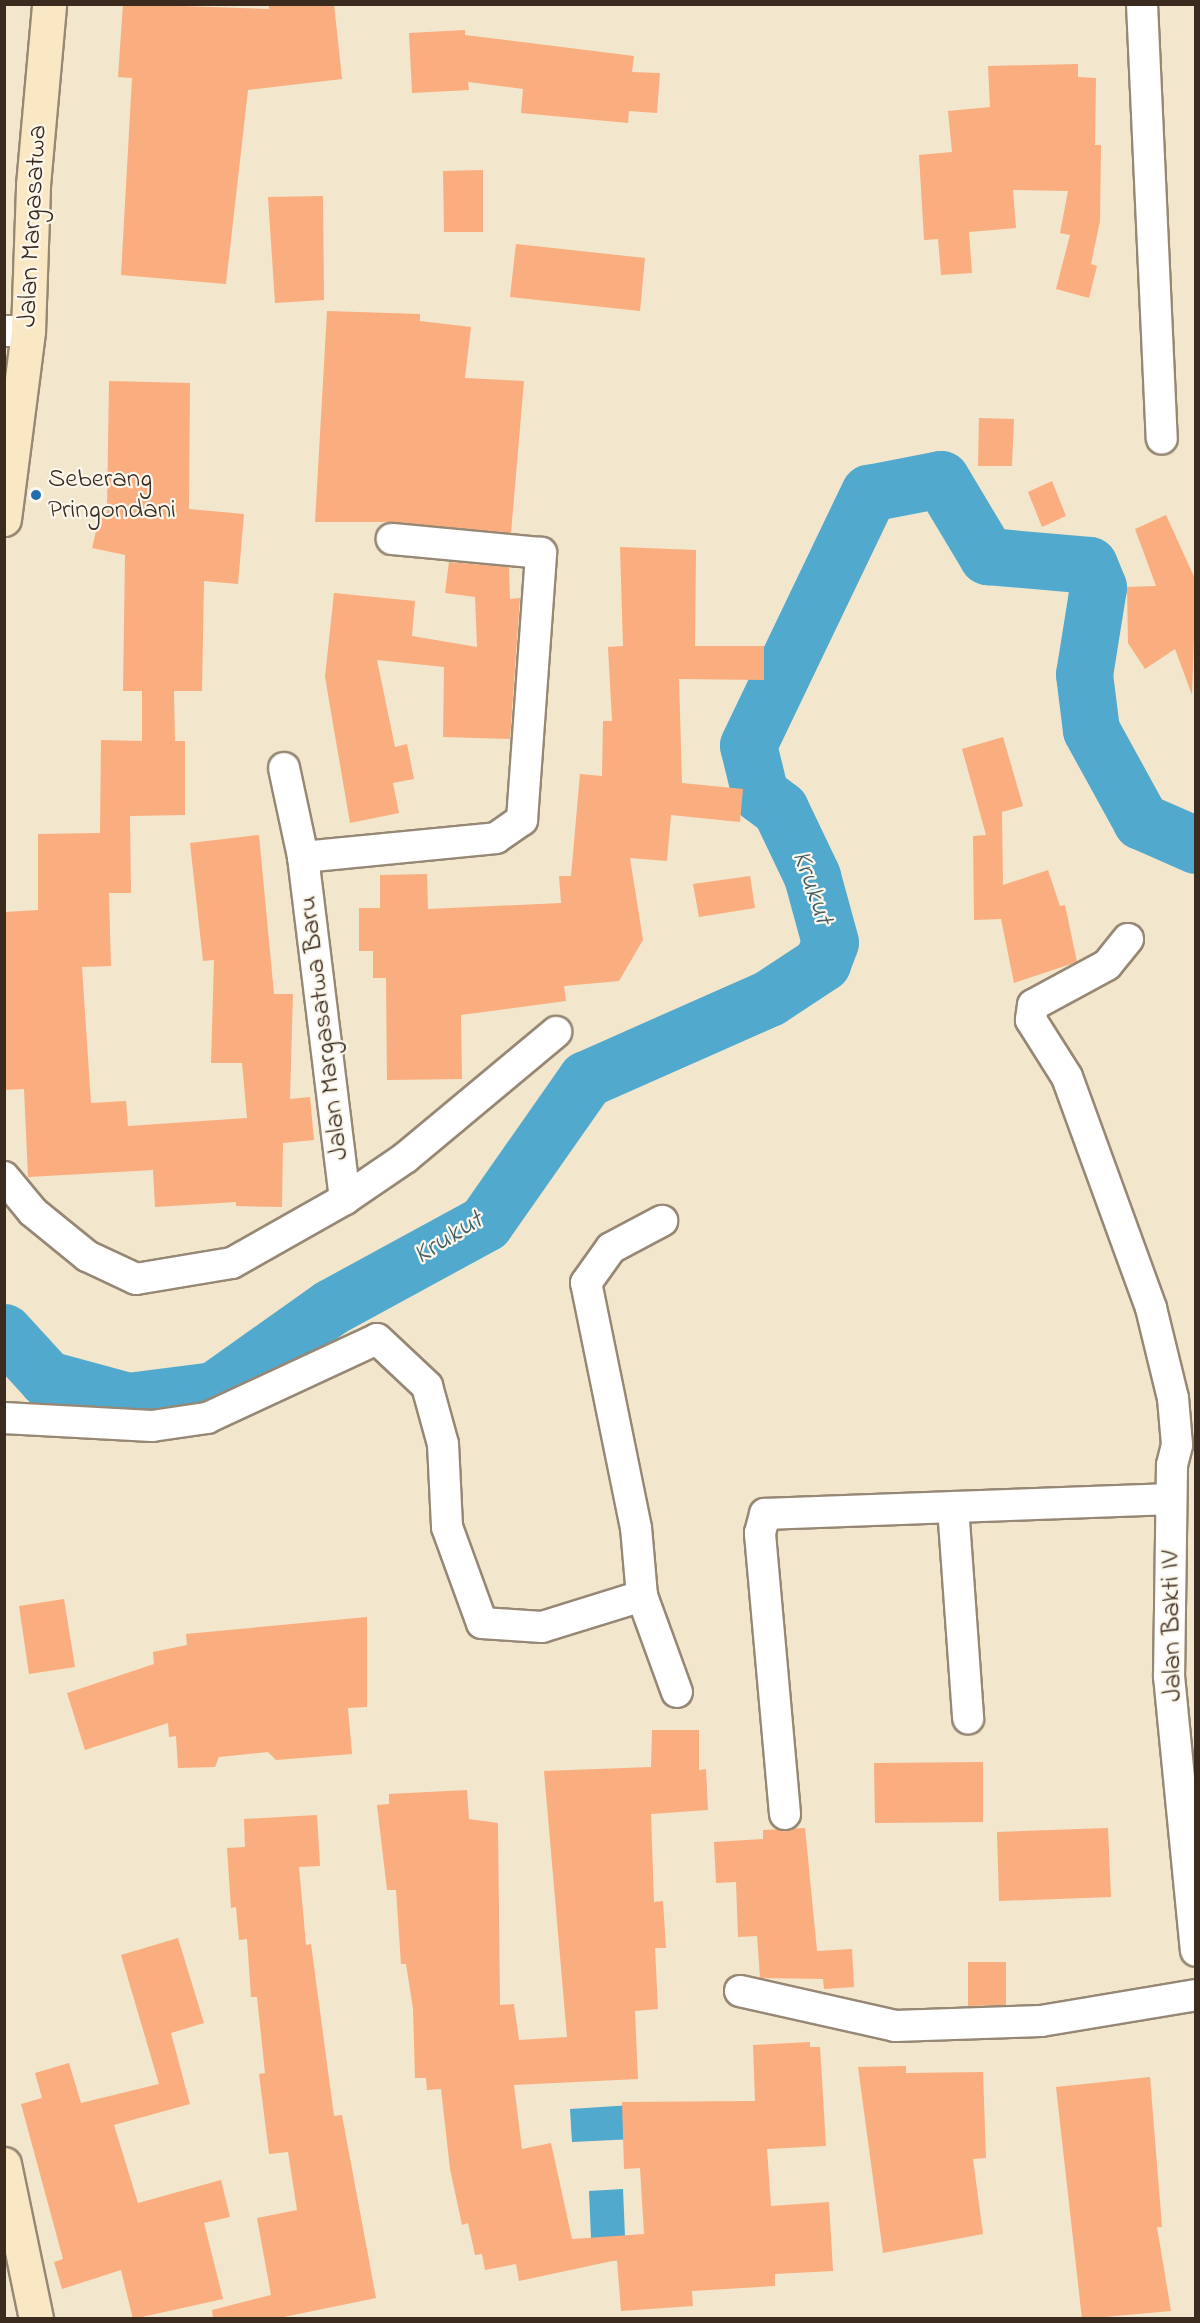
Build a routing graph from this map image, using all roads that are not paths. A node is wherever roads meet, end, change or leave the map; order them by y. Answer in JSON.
{"nodes":[{"id":1,"x":50,"y":4,"type":"edge"},
{"id":2,"x":1142,"y":4,"type":"edge"},
{"id":3,"x":16,"y":331,"type":"edge"},
{"id":4,"x":1162,"y":439,"type":"dead end"},
{"id":5,"x":5,"y":516,"type":"edge"},
{"id":6,"x":392,"y":539,"type":"dead end"},
{"id":7,"x":284,"y":768,"type":"dead end"},
{"id":8,"x":303,"y":857,"type":"junction"},
{"id":9,"x":1128,"y":939,"type":"dead end"},
{"id":10,"x":556,"y":1032,"type":"dead end"},
{"id":11,"x":4,"y":1178,"type":"edge"},
{"id":12,"x":345,"y":1199,"type":"junction"},
{"id":13,"x":662,"y":1221,"type":"dead end"},
{"id":14,"x":4,"y":1418,"type":"edge"},
{"id":15,"x":1186,"y":1446,"type":"edge"},
{"id":16,"x":1171,"y":1499,"type":"junction"},
{"id":17,"x":953,"y":1507,"type":"junction"},
{"id":18,"x":642,"y":1596,"type":"junction"},
{"id":19,"x":676,"y":1692,"type":"dead end"},
{"id":20,"x":968,"y":1718,"type":"dead end"},
{"id":21,"x":785,"y":1814,"type":"dead end"},
{"id":22,"x":1196,"y":1951,"type":"edge"},
{"id":23,"x":740,"y":1991,"type":"dead end"},
{"id":24,"x":1196,"y":1995,"type":"edge"},
{"id":25,"x":4,"y":2164,"type":"edge"},
{"id":26,"x":36,"y":2319,"type":"edge"}],
"edges":[{"from":1,"to":3,"type":"street","name":"Jalan Margasatwa"},
{"from":2,"to":4,"type":"street"},
{"from":3,"to":5,"type":"street","name":"Jalan Margasatwa"},
{"from":6,"to":8,"type":"street","name":"Jalan Margasatwa Baru"},
{"from":7,"to":8,"type":"street","name":"Jalan Margasatwa Baru"},
{"from":8,"to":12,"type":"street","name":"Jalan Margasatwa Baru"},
{"from":9,"to":15,"type":"street","name":"Jalan Bakti IV"},
{"from":10,"to":12,"type":"street","name":"Jalan Margasatwa Baru"},
{"from":11,"to":12,"type":"street","name":"Jalan Margasatwa Baru"},
{"from":13,"to":18,"type":"street"},
{"from":14,"to":18,"type":"street"},
{"from":15,"to":16,"type":"street","name":"Jalan Bakti IV"},
{"from":16,"to":17,"type":"street"},
{"from":16,"to":22,"type":"street","name":"Jalan Bakti IV"},
{"from":17,"to":20,"type":"street"},
{"from":17,"to":21,"type":"street"},
{"from":18,"to":19,"type":"street"},
{"from":23,"to":24,"type":"street"},
{"from":25,"to":26,"type":"street"}]}
